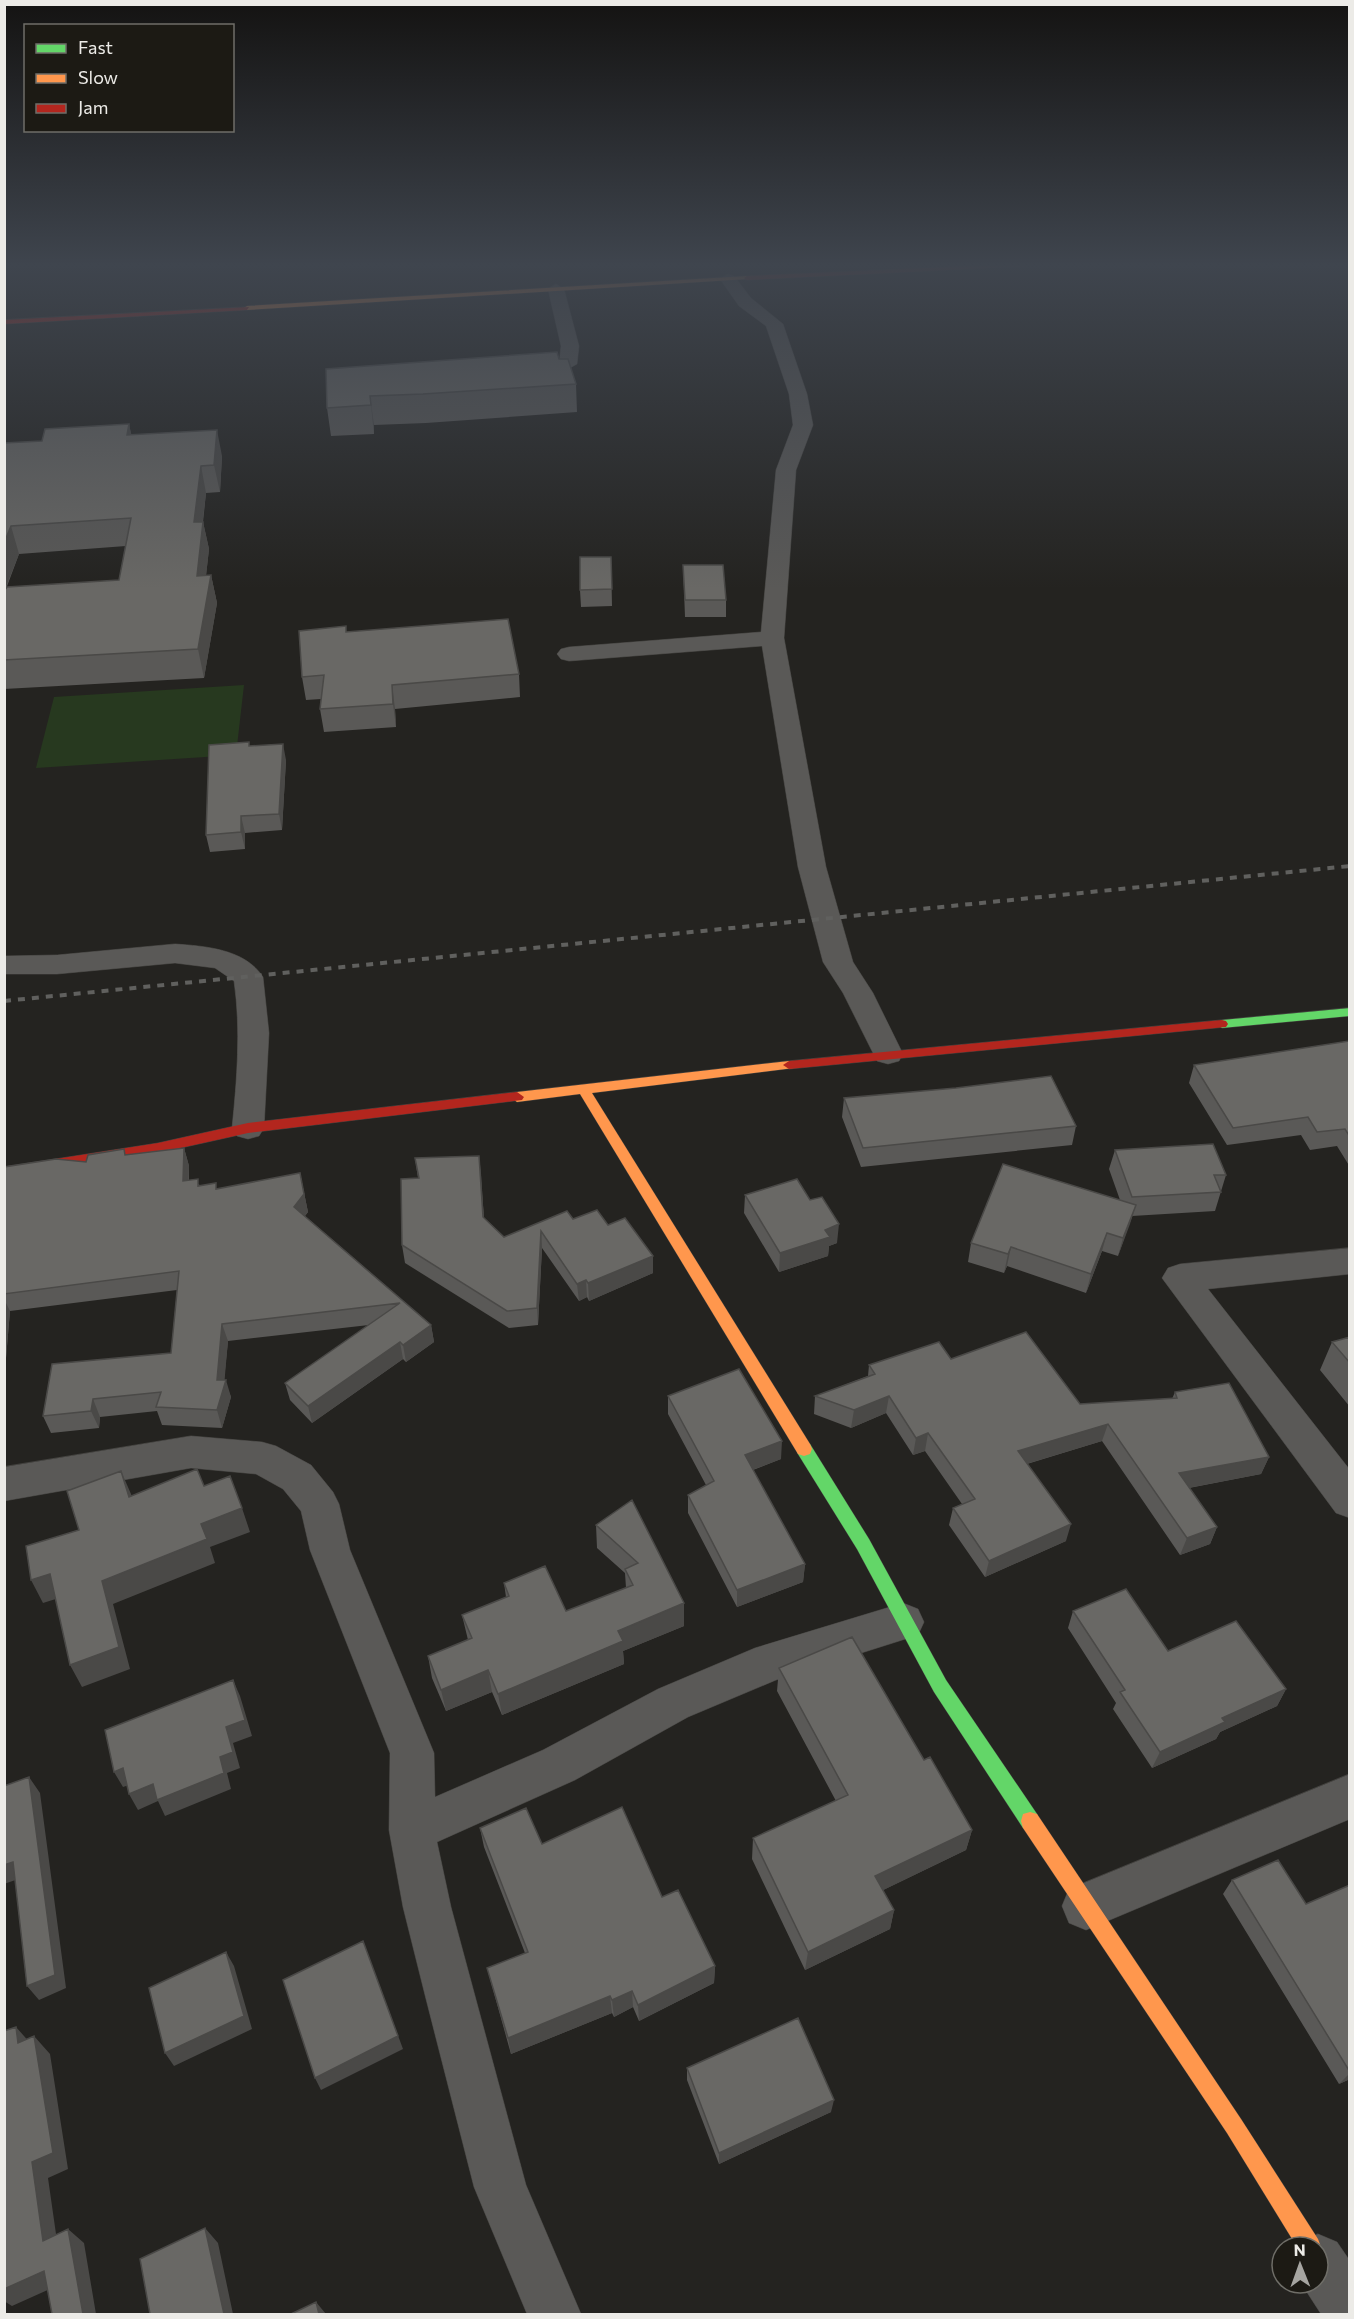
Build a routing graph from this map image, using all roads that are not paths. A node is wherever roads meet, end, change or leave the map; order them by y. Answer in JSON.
{"nodes":[{"id":1,"x":791,"y":372,"type":"edge"},
{"id":2,"x":772,"y":638,"type":"junction"},
{"id":3,"x":569,"y":654,"type":"dead end"},
{"id":4,"x":4,"y":965,"type":"edge"},
{"id":5,"x":1344,"y":1016,"type":"edge"},
{"id":6,"x":888,"y":1054,"type":"junction"},
{"id":7,"x":583,"y":1089,"type":"junction"},
{"id":8,"x":248,"y":1128,"type":"junction"},
{"id":9,"x":4,"y":1172,"type":"edge"},
{"id":10,"x":1350,"y":1261,"type":"edge"},
{"id":11,"x":4,"y":1484,"type":"edge"},
{"id":12,"x":1350,"y":1501,"type":"edge"},
{"id":13,"x":903,"y":1622,"type":"junction"},
{"id":14,"x":1350,"y":1796,"type":"edge"},
{"id":15,"x":412,"y":1830,"type":"junction"},
{"id":16,"x":1086,"y":1906,"type":"junction"},
{"id":17,"x":1302,"y":2235,"type":"edge"},
{"id":18,"x":1330,"y":2279,"type":"edge"},
{"id":19,"x":1350,"y":2311,"type":"edge"},
{"id":20,"x":554,"y":2314,"type":"edge"}],
"edges":[{"from":1,"to":2,"type":"street"},
{"from":2,"to":3,"type":"street"},
{"from":2,"to":6,"type":"street"},
{"from":4,"to":8,"type":"street"},
{"from":5,"to":6,"type":"main road"},
{"from":6,"to":7,"type":"main road"},
{"from":7,"to":8,"type":"main road"},
{"from":7,"to":13,"type":"main road"},
{"from":8,"to":9,"type":"main road"},
{"from":10,"to":12,"type":"street"},
{"from":11,"to":15,"type":"street"},
{"from":13,"to":15,"type":"street"},
{"from":13,"to":16,"type":"main road"},
{"from":14,"to":16,"type":"street"},
{"from":15,"to":20,"type":"street"},
{"from":16,"to":17,"type":"main road"},
{"from":18,"to":19,"type":"street"}]}
